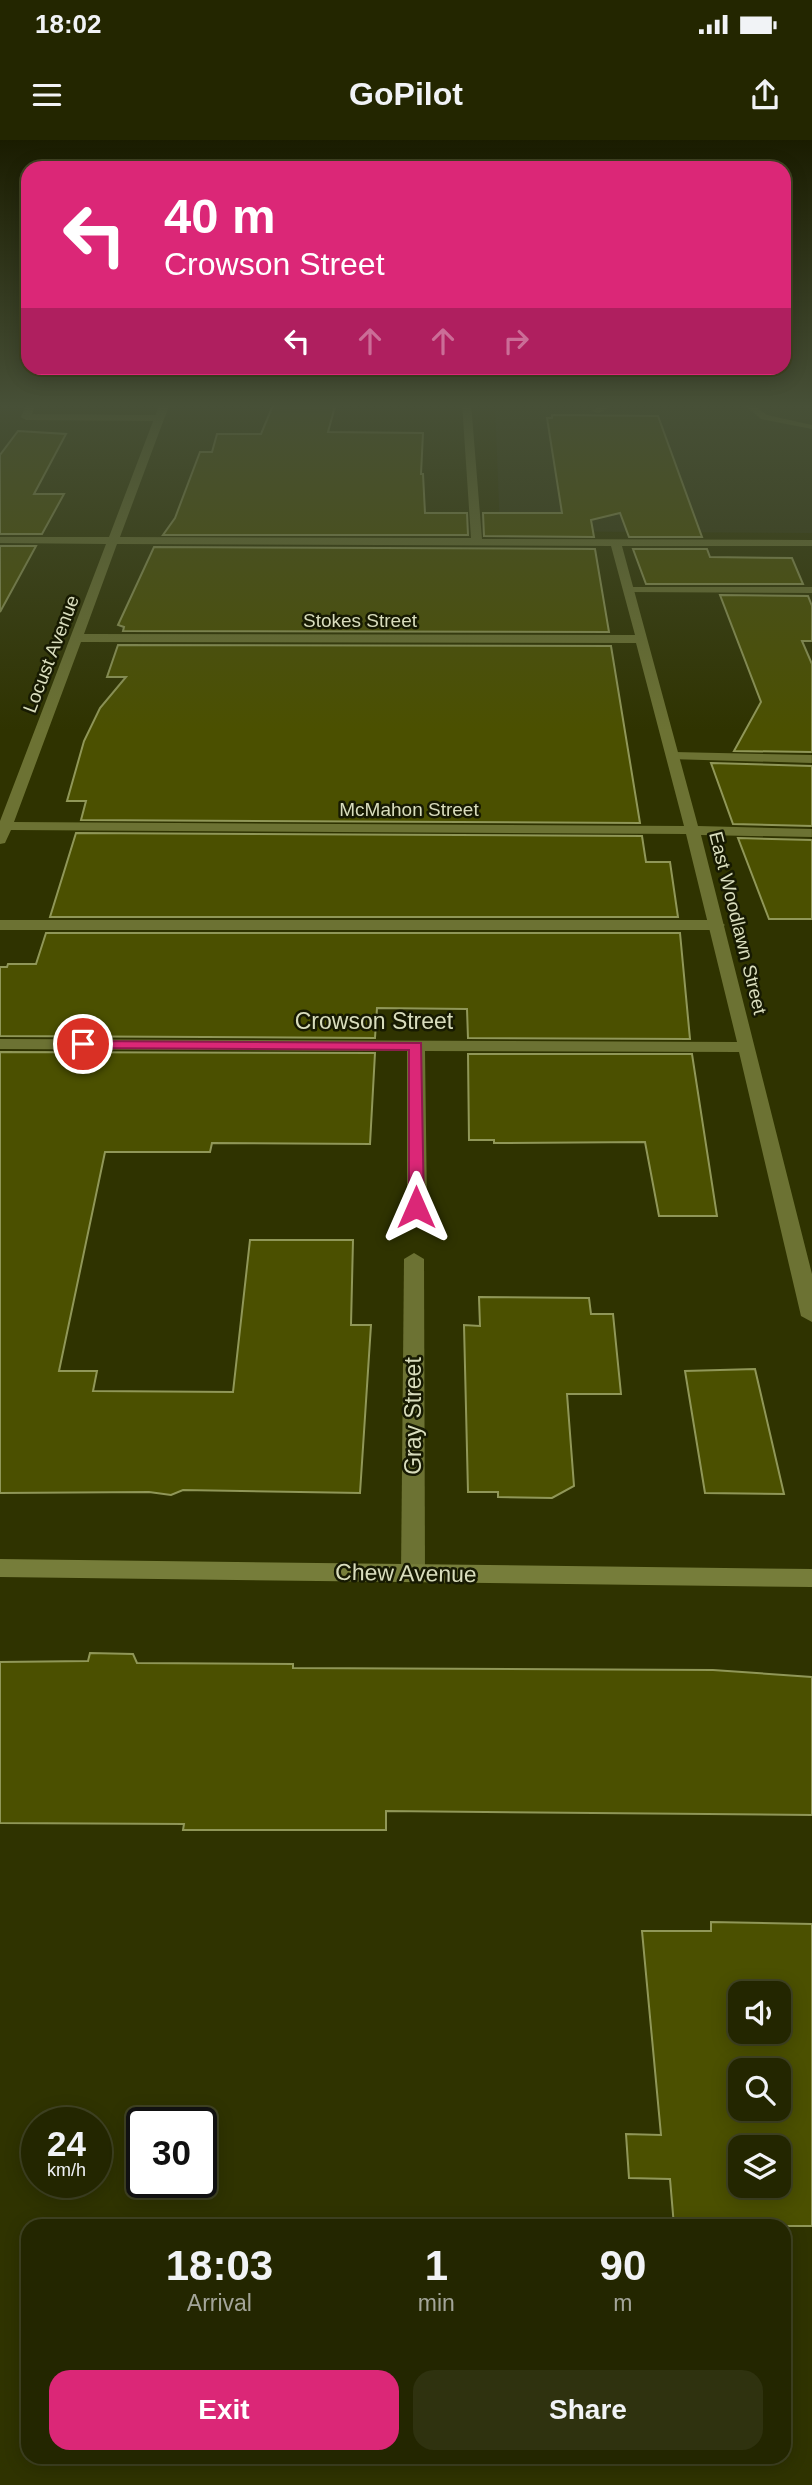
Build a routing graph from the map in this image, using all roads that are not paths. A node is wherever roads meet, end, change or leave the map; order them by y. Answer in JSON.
{"nodes":[{"id":1,"x":124,"y":512,"type":"edge"},
{"id":2,"x":475,"y":512,"type":"edge"},
{"id":3,"x":0,"y":540,"type":"edge"},
{"id":4,"x":114,"y":541,"type":"junction"},
{"id":5,"x":477,"y":542,"type":"junction"},
{"id":6,"x":616,"y":542,"type":"junction"},
{"id":7,"x":812,"y":543,"type":"edge"},
{"id":8,"x":629,"y":590,"type":"junction"},
{"id":9,"x":812,"y":590,"type":"edge"},
{"id":10,"x":78,"y":638,"type":"junction"},
{"id":11,"x":641,"y":639,"type":"junction"},
{"id":12,"x":674,"y":756,"type":"junction"},
{"id":13,"x":812,"y":759,"type":"edge"},
{"id":14,"x":693,"y":831,"type":"junction"},
{"id":15,"x":3,"y":833,"type":"edge"},
{"id":16,"x":812,"y":834,"type":"edge"},
{"id":17,"x":0,"y":925,"type":"edge"},
{"id":18,"x":717,"y":925,"type":"junction"},
{"id":19,"x":0,"y":1044,"type":"edge"},
{"id":20,"x":416,"y":1046,"type":"junction"},
{"id":21,"x":748,"y":1047,"type":"junction"},
{"id":22,"x":416,"y":1207,"type":"dead end"},
{"id":23,"x":414,"y":1259,"type":"dead end"},
{"id":24,"x":812,"y":1316,"type":"edge"},
{"id":25,"x":0,"y":1568,"type":"edge"},
{"id":26,"x":413,"y":1574,"type":"junction"},
{"id":27,"x":812,"y":1578,"type":"edge"}],
"edges":[{"from":1,"to":4,"type":"street","name":"Locust Avenue"},
{"from":2,"to":5,"type":"street"},
{"from":3,"to":4,"type":"street"},
{"from":4,"to":5,"type":"street"},
{"from":4,"to":10,"type":"street","name":"Locust Avenue"},
{"from":5,"to":6,"type":"street"},
{"from":6,"to":7,"type":"street"},
{"from":6,"to":8,"type":"street","name":"East Woodlawn Street"},
{"from":8,"to":9,"type":"street"},
{"from":8,"to":11,"type":"street","name":"East Woodlawn Street"},
{"from":10,"to":11,"type":"street","name":"Stokes Street"},
{"from":10,"to":15,"type":"street","name":"Locust Avenue"},
{"from":11,"to":12,"type":"street","name":"East Woodlawn Street"},
{"from":12,"to":13,"type":"street"},
{"from":12,"to":14,"type":"street","name":"East Woodlawn Street"},
{"from":14,"to":15,"type":"street","name":"McMahon Street"},
{"from":14,"to":16,"type":"street","name":"McMahon Street"},
{"from":14,"to":18,"type":"street","name":"East Woodlawn Street"},
{"from":17,"to":18,"type":"street"},
{"from":18,"to":21,"type":"street","name":"East Woodlawn Street"},
{"from":19,"to":20,"type":"street","name":"Crowson Street"},
{"from":20,"to":21,"type":"street","name":"Crowson Street"},
{"from":20,"to":22,"type":"street"},
{"from":21,"to":24,"type":"street","name":"East Woodlawn Street"},
{"from":23,"to":26,"type":"street","name":"Gray Street"},
{"from":25,"to":26,"type":"street","name":"Chew Avenue"},
{"from":26,"to":27,"type":"street","name":"Chew Avenue"}]}
